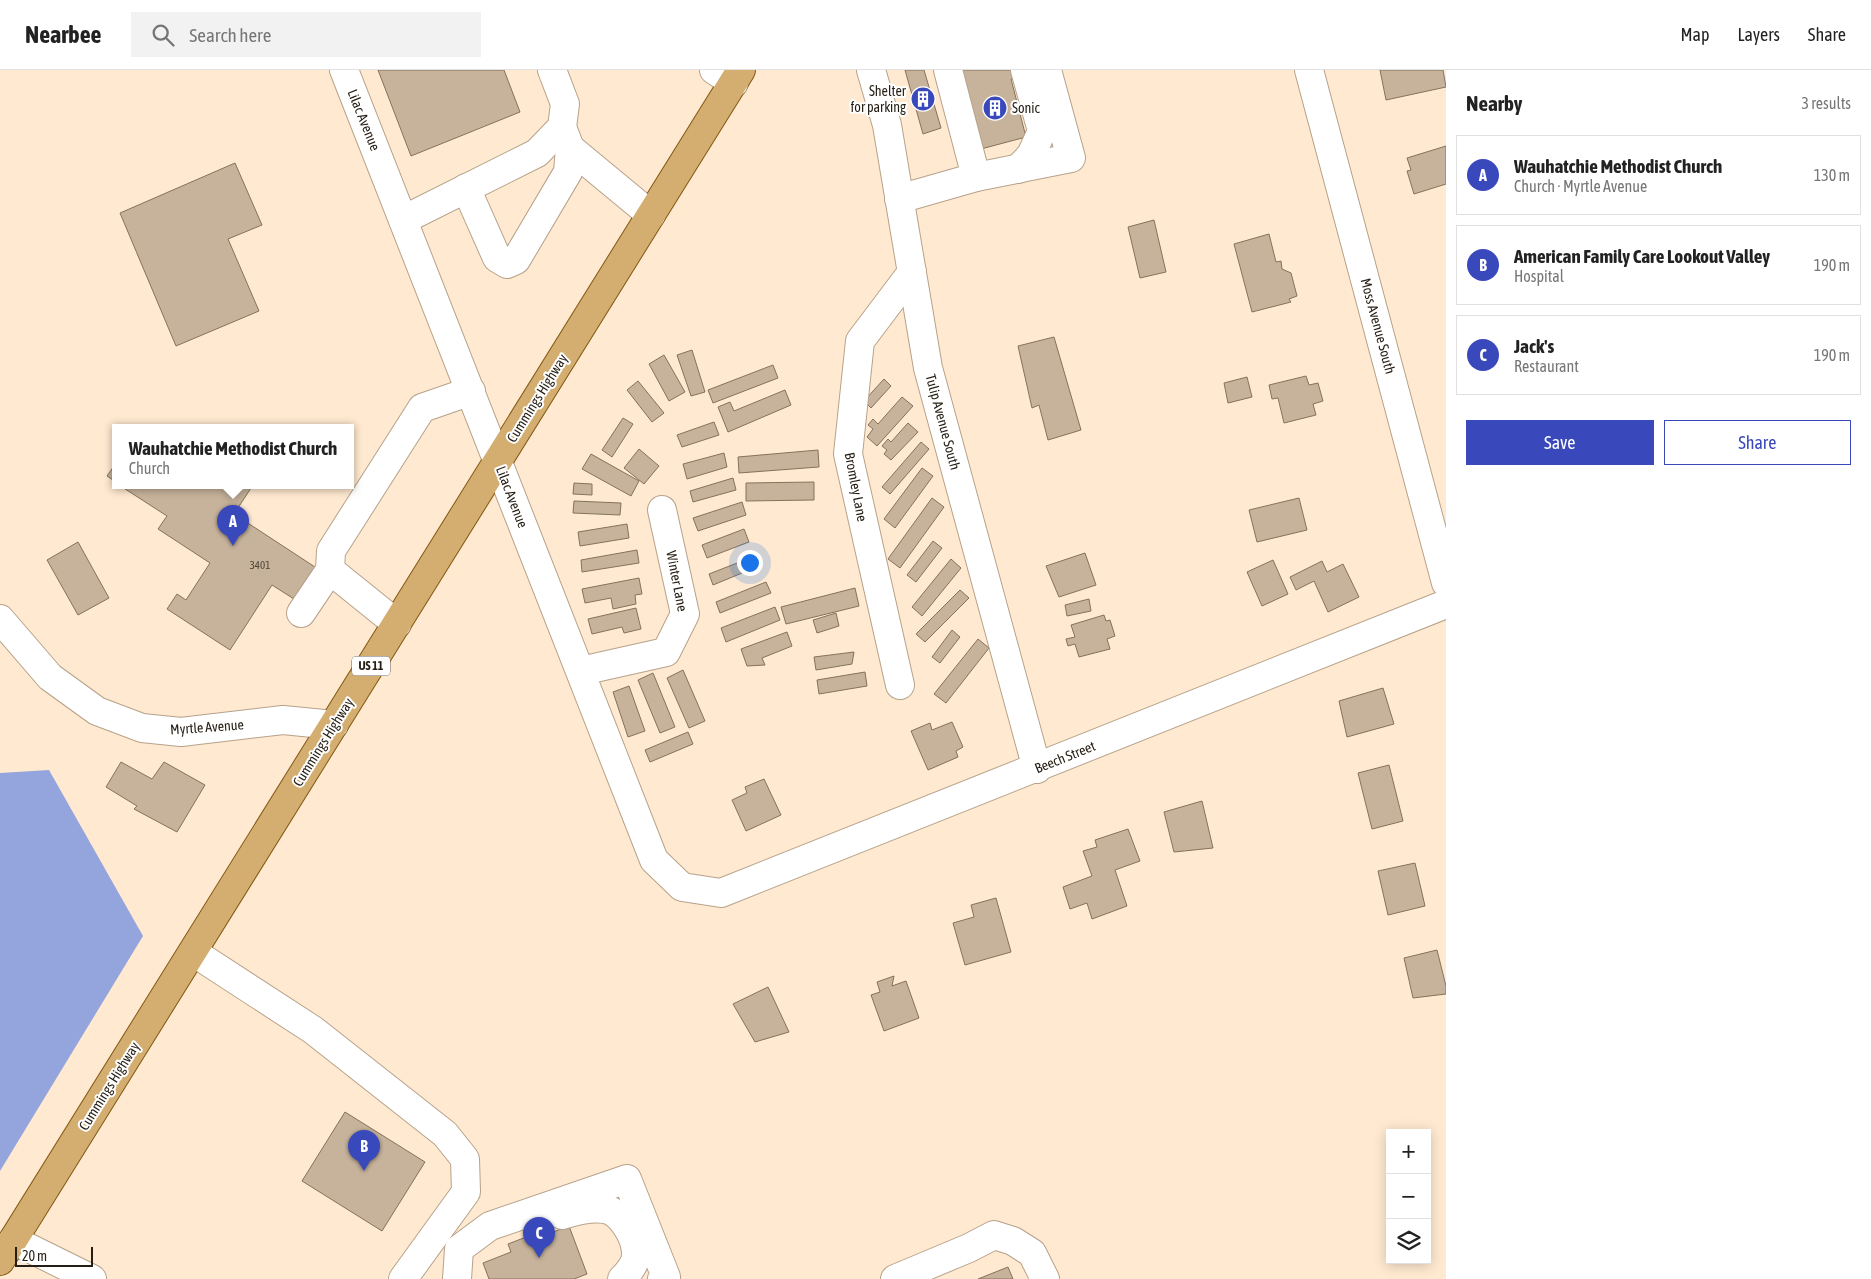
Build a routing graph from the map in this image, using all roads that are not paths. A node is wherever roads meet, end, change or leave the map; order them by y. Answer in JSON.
{"nodes":[{"id":1,"x":344,"y":70,"type":"edge"},
{"id":2,"x":552,"y":70,"type":"edge"},
{"id":3,"x":871,"y":70,"type":"edge"},
{"id":4,"x":948,"y":70,"type":"edge"},
{"id":5,"x":1026,"y":70,"type":"edge"},
{"id":6,"x":1047,"y":70,"type":"edge"},
{"id":7,"x":1309,"y":70,"type":"edge"},
{"id":8,"x":730,"y":74,"type":"edge"},
{"id":9,"x":566,"y":137,"type":"junction"},
{"id":10,"x":1018,"y":169,"type":"junction"},
{"id":11,"x":976,"y":177,"type":"junction"},
{"id":12,"x":466,"y":188,"type":"junction"},
{"id":13,"x":899,"y":199,"type":"junction"},
{"id":14,"x":651,"y":215,"type":"junction"},
{"id":15,"x":403,"y":220,"type":"junction"},
{"id":16,"x":912,"y":272,"type":"junction"},
{"id":17,"x":471,"y":391,"type":"junction"},
{"id":18,"x":498,"y":461,"type":"junction"},
{"id":19,"x":662,"y":510,"type":"dead end"},
{"id":20,"x":330,"y":570,"type":"junction"},
{"id":21,"x":1446,"y":583,"type":"edge"},
{"id":22,"x":1446,"y":604,"type":"edge"},
{"id":23,"x":301,"y":613,"type":"dead end"},
{"id":24,"x":0,"y":619,"type":"edge"},
{"id":25,"x":397,"y":624,"type":"junction"},
{"id":26,"x":581,"y":671,"type":"junction"},
{"id":27,"x":900,"y":685,"type":"dead end"},
{"id":28,"x":334,"y":725,"type":"junction"},
{"id":29,"x":1037,"y":769,"type":"junction"},
{"id":30,"x":682,"y":887,"type":"joint"},
{"id":31,"x":193,"y":952,"type":"junction"},
{"id":32,"x":490,"y":1226,"type":"junction"},
{"id":33,"x":434,"y":1233,"type":"junction"},
{"id":34,"x":459,"y":1249,"type":"junction"},
{"id":35,"x":7,"y":1251,"type":"edge"},
{"id":36,"x":664,"y":1278,"type":"edge"},
{"id":37,"x":92,"y":1279,"type":"edge"},
{"id":38,"x":403,"y":1279,"type":"edge"},
{"id":39,"x":457,"y":1279,"type":"edge"},
{"id":40,"x":622,"y":1279,"type":"edge"},
{"id":41,"x":895,"y":1279,"type":"edge"},
{"id":42,"x":1046,"y":1279,"type":"edge"}],
"edges":[{"from":1,"to":15,"type":"street","name":"Lilac Avenue"},
{"from":2,"to":9,"type":"street"},
{"from":3,"to":13,"type":"street","name":"Tulip Avenue South"},
{"from":4,"to":11,"type":"street"},
{"from":5,"to":10,"type":"street"},
{"from":6,"to":10,"type":"street"},
{"from":7,"to":21,"type":"street","name":"Moss Avenue South"},
{"from":8,"to":14,"type":"main road","name":"Cummings Highway","number":"US 11"},
{"from":9,"to":12,"type":"street"},
{"from":9,"to":12,"type":"street"},
{"from":9,"to":14,"type":"street"},
{"from":10,"to":11,"type":"street"},
{"from":11,"to":13,"type":"street"},
{"from":12,"to":15,"type":"street"},
{"from":13,"to":16,"type":"street","name":"Tulip Avenue South"},
{"from":14,"to":18,"type":"main road","name":"Cummings Highway","number":"US 11"},
{"from":15,"to":17,"type":"street","name":"Lilac Avenue"},
{"from":16,"to":27,"type":"street","name":"Bromley Lane"},
{"from":16,"to":29,"type":"street","name":"Tulip Avenue South"},
{"from":17,"to":18,"type":"street","name":"Lilac Avenue"},
{"from":17,"to":20,"type":"street"},
{"from":18,"to":25,"type":"main road","name":"Cummings Highway","number":"US 11"},
{"from":18,"to":26,"type":"street","name":"Lilac Avenue"},
{"from":19,"to":26,"type":"street","name":"Winter Lane"},
{"from":20,"to":23,"type":"street"},
{"from":20,"to":25,"type":"street"},
{"from":22,"to":29,"type":"street","name":"Beech Street"},
{"from":24,"to":28,"type":"street","name":"Myrtle Avenue"},
{"from":25,"to":28,"type":"main road","name":"Cummings Highway","number":"US 11"},
{"from":26,"to":30,"type":"street","name":"Lilac Avenue"},
{"from":28,"to":31,"type":"main road","name":"Cummings Highway","number":"US 11"},
{"from":29,"to":30,"type":"street","name":"Beech Street"},
{"from":31,"to":33,"type":"street"},
{"from":31,"to":35,"type":"main road","name":"Cummings Highway","number":"US 11"},
{"from":32,"to":34,"type":"street"},
{"from":32,"to":36,"type":"street"},
{"from":32,"to":40,"type":"street"},
{"from":33,"to":34,"type":"street"},
{"from":33,"to":38,"type":"street"},
{"from":34,"to":39,"type":"street"},
{"from":35,"to":37,"type":"street"},
{"from":41,"to":42,"type":"street"}]}
